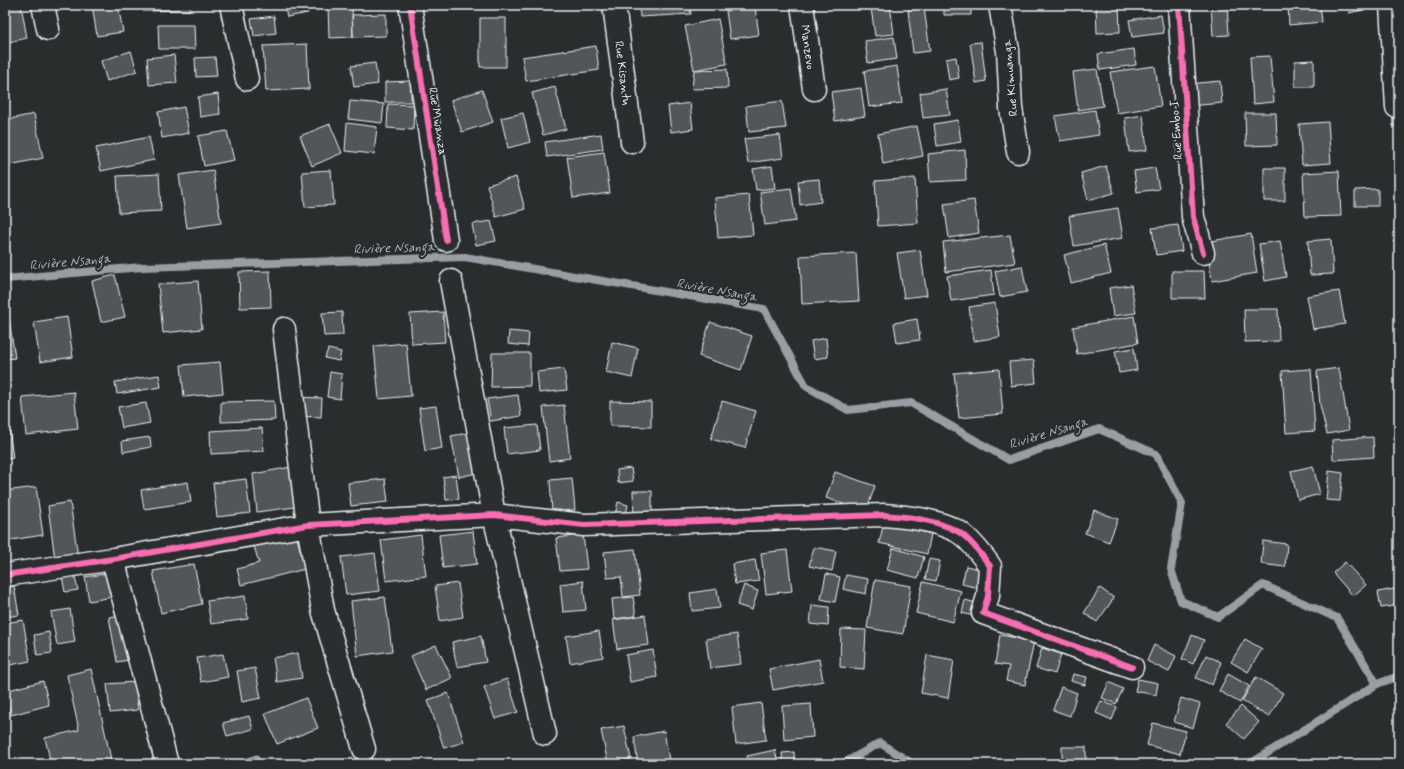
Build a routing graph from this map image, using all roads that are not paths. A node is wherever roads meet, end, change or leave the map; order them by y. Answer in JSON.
{"nodes":[{"id":1,"x":43,"y":5,"type":"edge"},
{"id":2,"x":231,"y":5,"type":"edge"},
{"id":3,"x":410,"y":5,"type":"edge"},
{"id":4,"x":614,"y":5,"type":"edge"},
{"id":5,"x":802,"y":5,"type":"edge"},
{"id":6,"x":1000,"y":5,"type":"edge"},
{"id":7,"x":1179,"y":5,"type":"edge"},
{"id":8,"x":1392,"y":5,"type":"edge"},
{"id":9,"x":48,"y":29,"type":"dead end"},
{"id":10,"x":247,"y":79,"type":"dead end"},
{"id":11,"x":814,"y":89,"type":"dead end"},
{"id":12,"x":1397,"y":107,"type":"dead end"},
{"id":13,"x":632,"y":142,"type":"dead end"},
{"id":14,"x":1018,"y":152,"type":"dead end"},
{"id":15,"x":446,"y":240,"type":"dead end"},
{"id":16,"x":1202,"y":252,"type":"dead end"},
{"id":17,"x":451,"y":281,"type":"dead end"},
{"id":18,"x":284,"y":330,"type":"dead end"},
{"id":19,"x":494,"y":514,"type":"junction"},
{"id":20,"x":308,"y":525,"type":"junction"},
{"id":21,"x":114,"y":559,"type":"junction"},
{"id":22,"x":5,"y":575,"type":"edge"},
{"id":23,"x":1132,"y":667,"type":"dead end"},
{"id":24,"x":545,"y":734,"type":"dead end"},
{"id":25,"x":364,"y":749,"type":"dead end"},
{"id":26,"x":166,"y":764,"type":"edge"}],
"edges":[{"from":1,"to":9,"type":"street"},
{"from":2,"to":10,"type":"street"},
{"from":3,"to":15,"type":"street","name":"Rue Mwanza"},
{"from":4,"to":13,"type":"street","name":"Rue Kisantu"},
{"from":5,"to":11,"type":"street","name":"Manzevo"},
{"from":6,"to":14,"type":"street","name":"Rue Kimuanga"},
{"from":7,"to":16,"type":"street","name":"Rue Embo I"},
{"from":8,"to":12,"type":"street"},
{"from":17,"to":19,"type":"street"},
{"from":18,"to":20,"type":"street"},
{"from":19,"to":20,"type":"street"},
{"from":19,"to":23,"type":"street"},
{"from":19,"to":24,"type":"street"},
{"from":20,"to":21,"type":"street"},
{"from":20,"to":25,"type":"street"},
{"from":21,"to":22,"type":"street"},
{"from":21,"to":26,"type":"street"}]}
